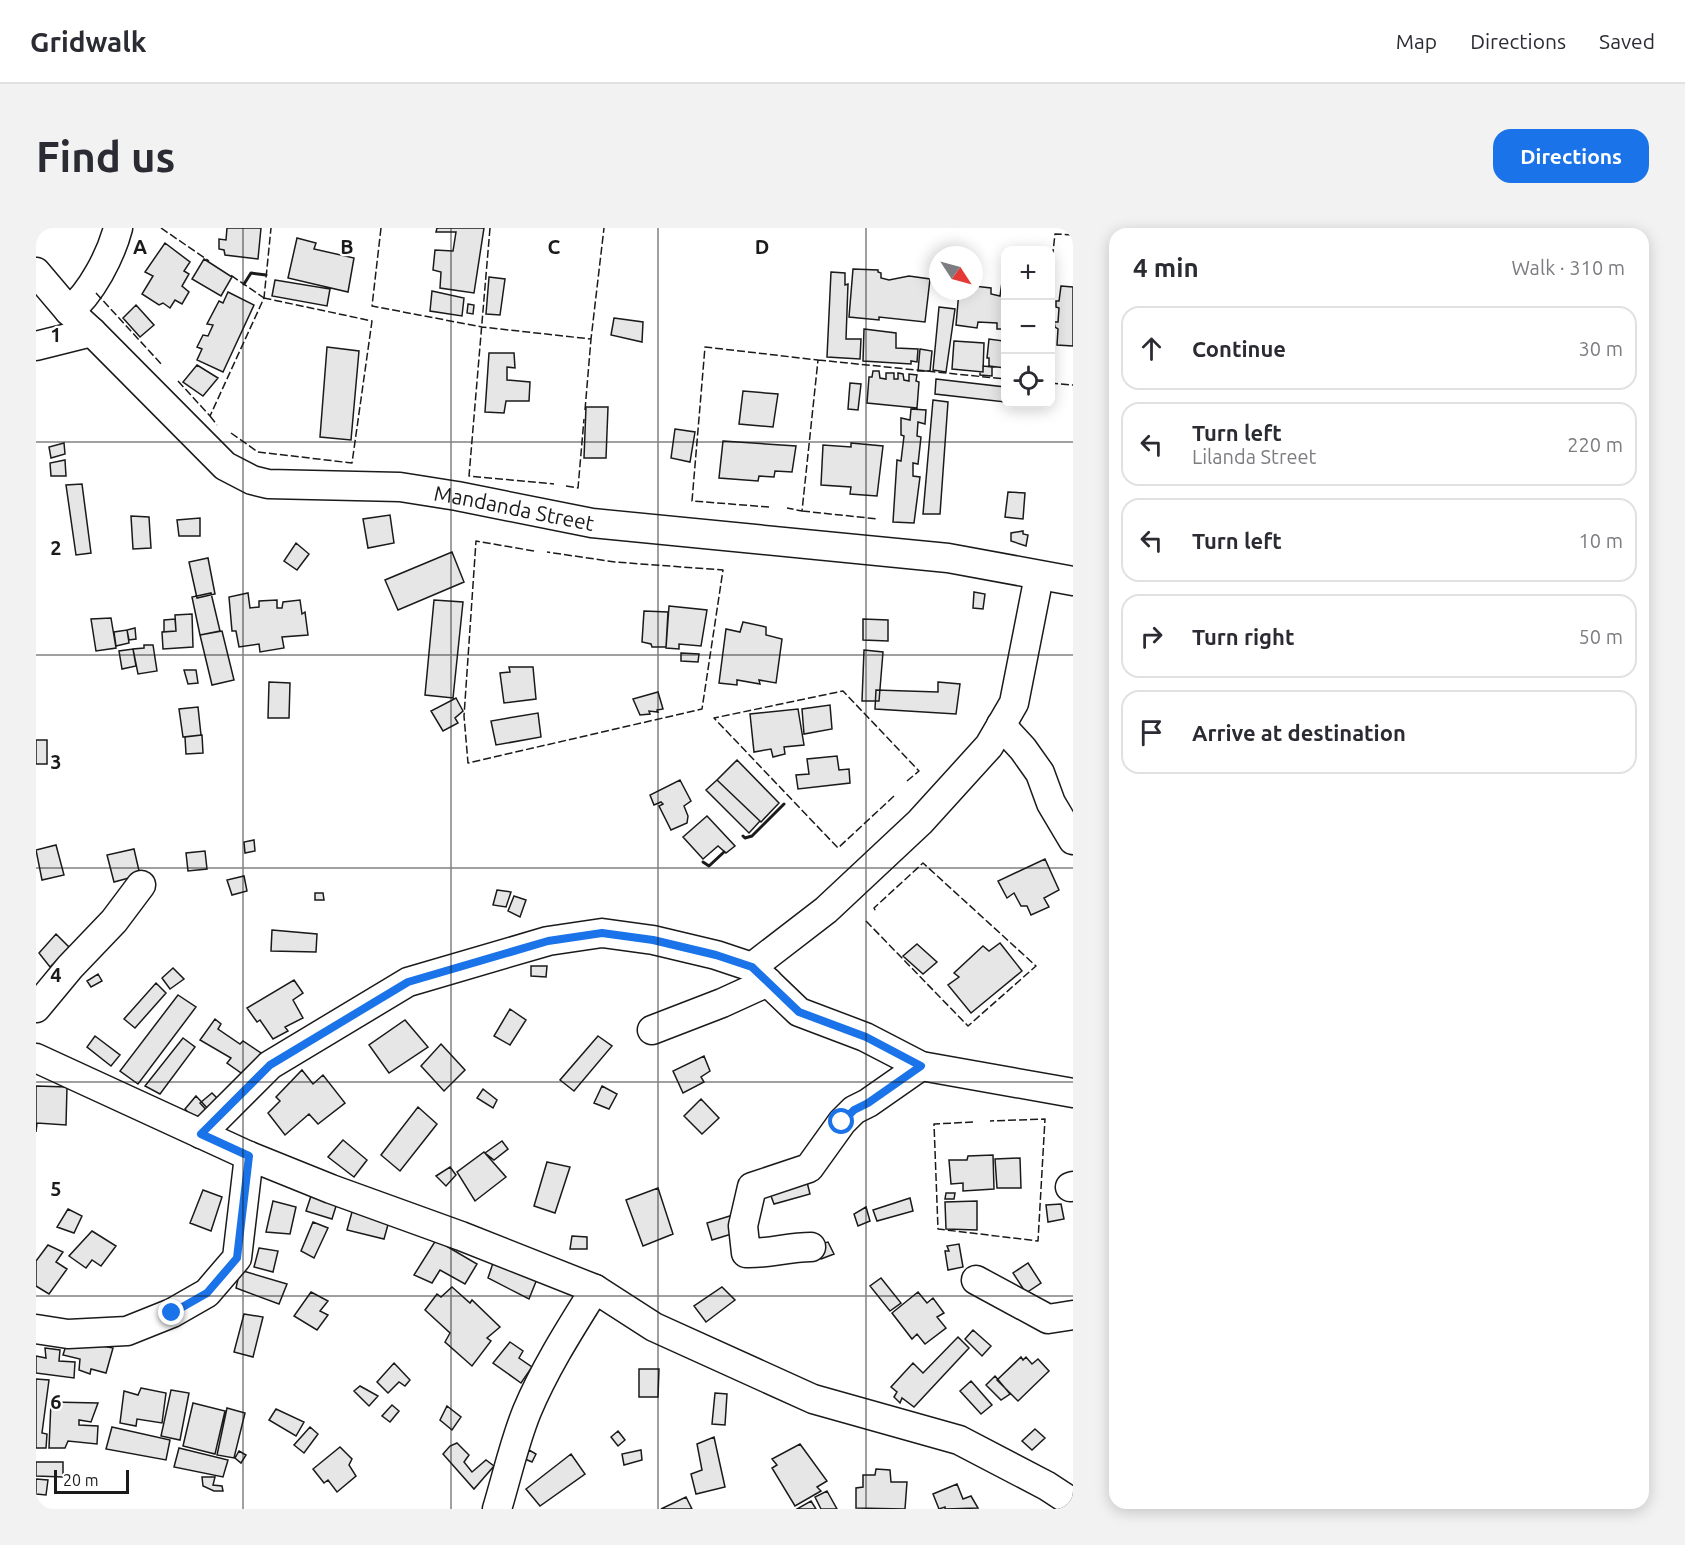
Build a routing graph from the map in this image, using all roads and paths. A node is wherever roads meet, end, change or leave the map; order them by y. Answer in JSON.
{"nodes":[{"id":1,"x":118,"y":228,"type":"edge"},
{"id":2,"x":36,"y":272,"type":"edge"},
{"id":3,"x":69,"y":311,"type":"junction"},
{"id":4,"x":92,"y":332,"type":"junction"},
{"id":5,"x":36,"y":346,"type":"edge"},
{"id":6,"x":1039,"y":576,"type":"junction"},
{"id":7,"x":1073,"y":581,"type":"edge"},
{"id":8,"x":1001,"y":725,"type":"junction"},
{"id":9,"x":1073,"y":840,"type":"edge"},
{"id":10,"x":141,"y":885,"type":"dead end"},
{"id":11,"x":760,"y":975,"type":"junction"},
{"id":12,"x":36,"y":1008,"type":"edge"},
{"id":13,"x":651,"y":1030,"type":"dead end"},
{"id":14,"x":36,"y":1058,"type":"edge"},
{"id":15,"x":921,"y":1066,"type":"junction"},
{"id":16,"x":1073,"y":1093,"type":"edge"},
{"id":17,"x":201,"y":1134,"type":"junction"},
{"id":18,"x":249,"y":1156,"type":"junction"},
{"id":19,"x":811,"y":1247,"type":"dead end"},
{"id":20,"x":976,"y":1280,"type":"dead end"},
{"id":21,"x":594,"y":1289,"type":"junction"},
{"id":22,"x":1073,"y":1315,"type":"edge"},
{"id":23,"x":36,"y":1329,"type":"edge"},
{"id":24,"x":1073,"y":1503,"type":"edge"},
{"id":25,"x":497,"y":1509,"type":"edge"}],
"edges":[{"from":1,"to":3,"type":"street"},
{"from":2,"to":3,"type":"street","name":"Mandanda Street"},
{"from":3,"to":4,"type":"street","name":"Mandanda Street"},
{"from":4,"to":5,"type":"street"},
{"from":4,"to":6,"type":"street","name":"Mandanda Street"},
{"from":6,"to":7,"type":"street","name":"Mandanda Street"},
{"from":6,"to":8,"type":"street"},
{"from":8,"to":9,"type":"street"},
{"from":8,"to":11,"type":"street"},
{"from":10,"to":12,"type":"street"},
{"from":11,"to":13,"type":"street"},
{"from":11,"to":15,"type":"street"},
{"from":11,"to":17,"type":"street"},
{"from":14,"to":17,"type":"street"},
{"from":15,"to":16,"type":"street"},
{"from":15,"to":19,"type":"street"},
{"from":17,"to":18,"type":"street"},
{"from":18,"to":21,"type":"street"},
{"from":18,"to":23,"type":"street"},
{"from":20,"to":22,"type":"street"},
{"from":21,"to":24,"type":"street"},
{"from":21,"to":25,"type":"street"}]}
